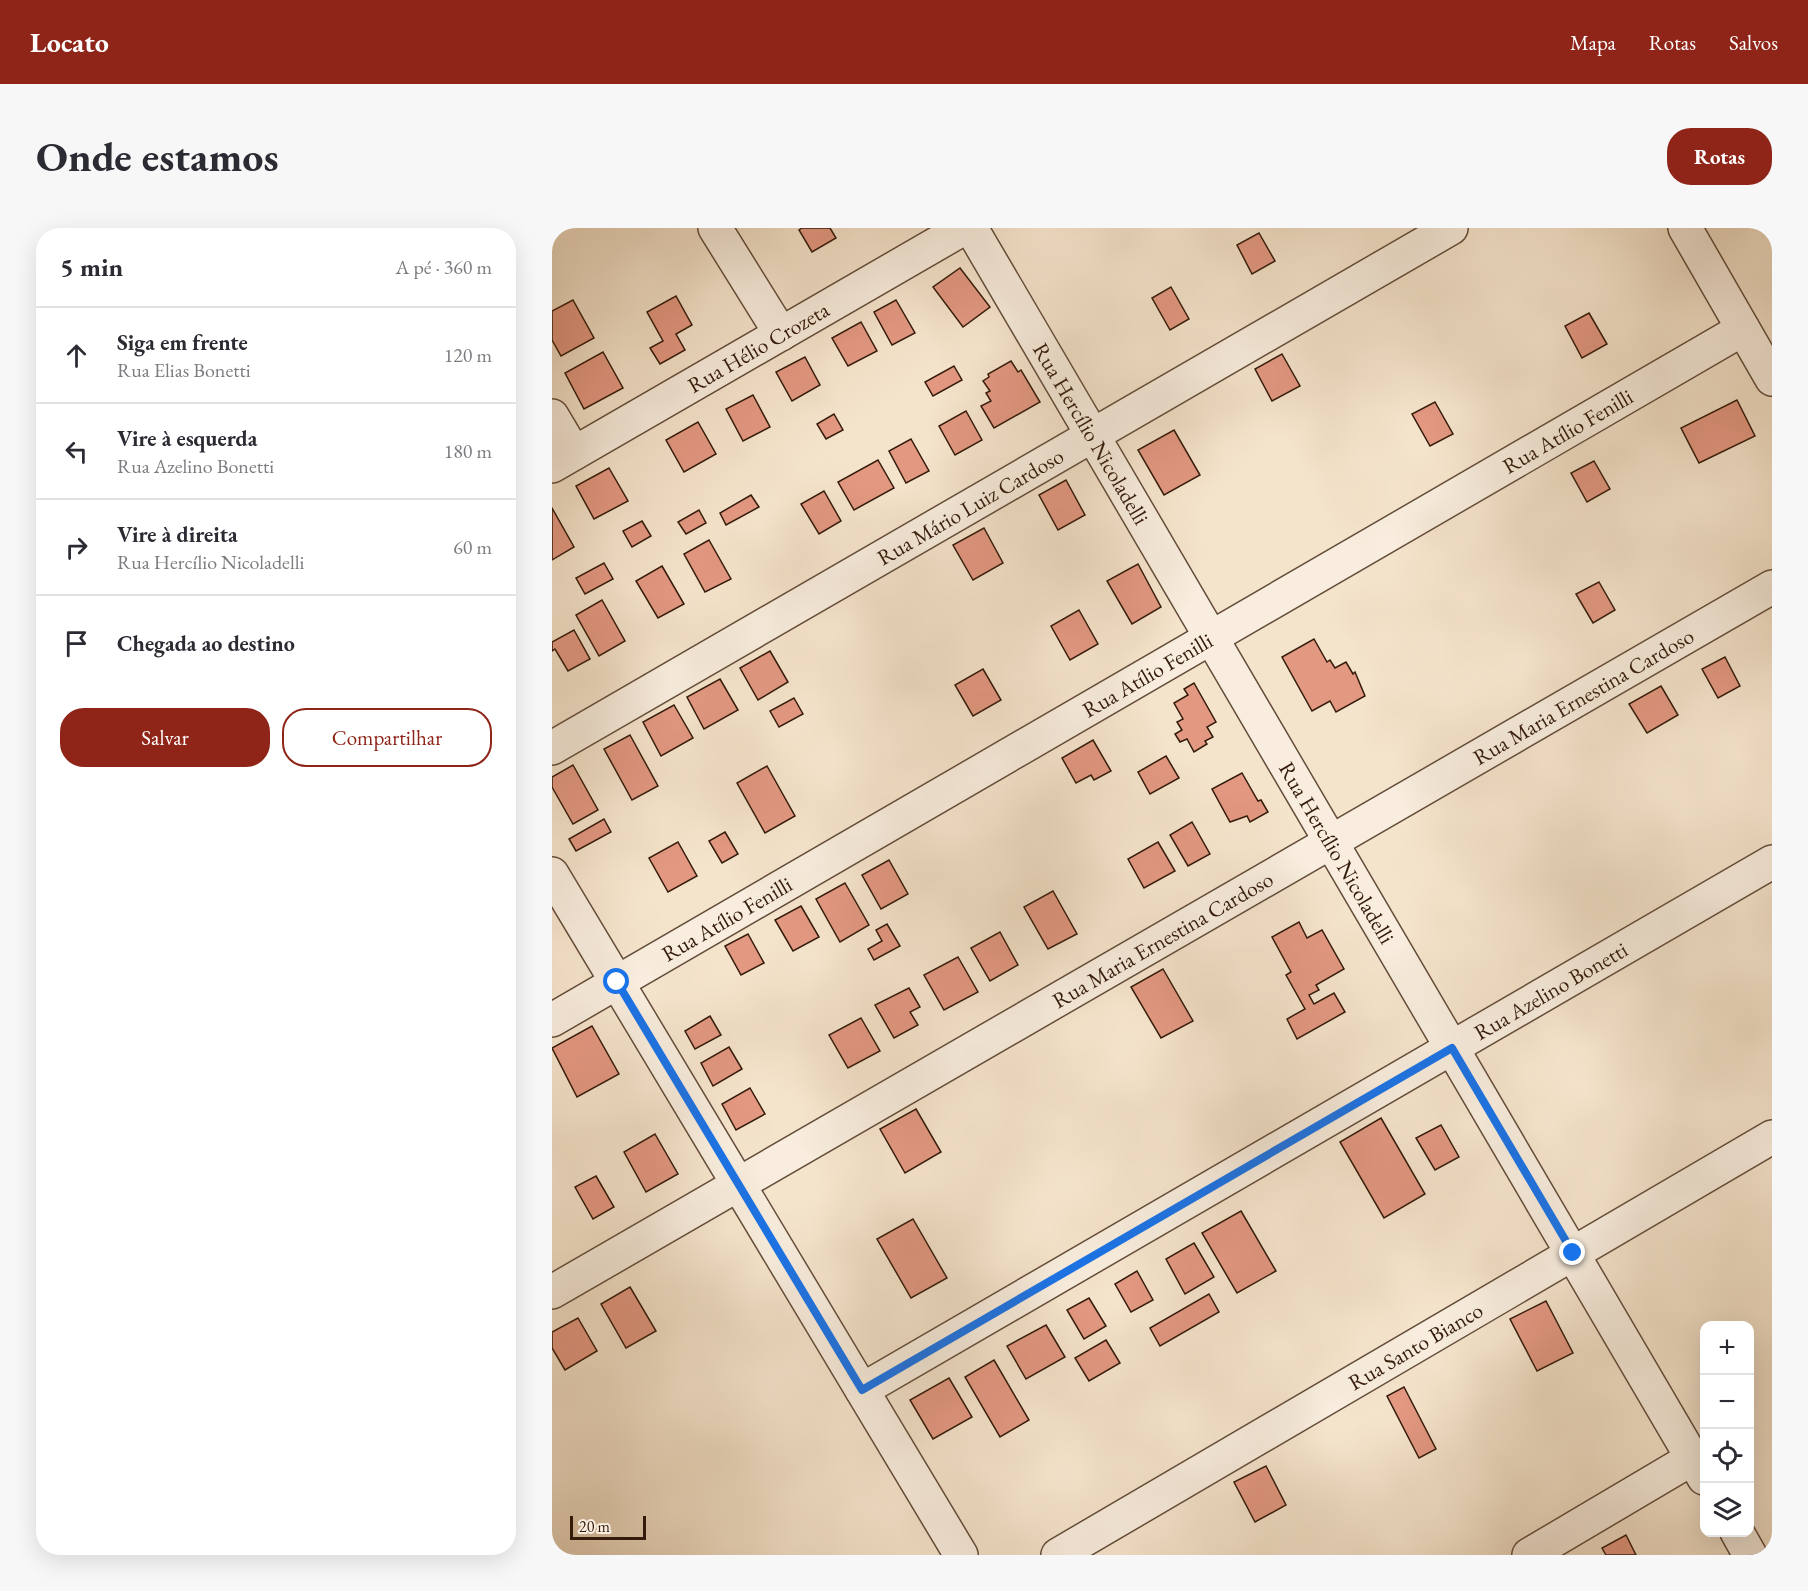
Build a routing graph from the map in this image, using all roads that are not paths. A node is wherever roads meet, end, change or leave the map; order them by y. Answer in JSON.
{"nodes":[{"id":1,"x":715,"y":228,"type":"edge"},
{"id":2,"x":964,"y":228,"type":"edge"},
{"id":3,"x":971,"y":228,"type":"edge"},
{"id":4,"x":1451,"y":228,"type":"edge"},
{"id":5,"x":1685,"y":228,"type":"edge"},
{"id":6,"x":781,"y":334,"type":"junction"},
{"id":7,"x":1756,"y":336,"type":"edge"},
{"id":8,"x":1772,"y":379,"type":"edge"},
{"id":9,"x":552,"y":416,"type":"edge"},
{"id":10,"x":1092,"y":435,"type":"junction"},
{"id":11,"x":563,"y":460,"type":"edge"},
{"id":12,"x":1772,"y":587,"type":"edge"},
{"id":13,"x":1211,"y":638,"type":"junction"},
{"id":14,"x":552,"y":748,"type":"edge"},
{"id":15,"x":1332,"y":843,"type":"junction"},
{"id":16,"x":1772,"y":862,"type":"edge"},
{"id":17,"x":552,"y":874,"type":"edge"},
{"id":18,"x":617,"y":982,"type":"junction"},
{"id":19,"x":552,"y":1020,"type":"edge"},
{"id":20,"x":1452,"y":1048,"type":"junction"},
{"id":21,"x":1772,"y":1137,"type":"edge"},
{"id":22,"x":739,"y":1185,"type":"junction"},
{"id":23,"x":1573,"y":1253,"type":"junction"},
{"id":24,"x":552,"y":1292,"type":"edge"},
{"id":25,"x":862,"y":1390,"type":"junction"},
{"id":26,"x":1699,"y":1468,"type":"edge"},
{"id":27,"x":1739,"y":1537,"type":"edge"},
{"id":28,"x":961,"y":1555,"type":"edge"},
{"id":29,"x":1058,"y":1555,"type":"edge"},
{"id":30,"x":1529,"y":1555,"type":"edge"},
{"id":31,"x":1750,"y":1555,"type":"edge"}],
"edges":[{"from":1,"to":6,"type":"street"},
{"from":2,"to":6,"type":"street","name":"Rua Hélio Crozeta"},
{"from":3,"to":10,"type":"street","name":"Rua Hercílio Nicoladelli"},
{"from":4,"to":10,"type":"street","name":"Rua Mário Luiz Cardoso"},
{"from":5,"to":7,"type":"street"},
{"from":6,"to":11,"type":"street","name":"Rua Hélio Crozeta"},
{"from":7,"to":8,"type":"street"},
{"from":7,"to":13,"type":"street","name":"Rua Atílio Fenilli"},
{"from":9,"to":11,"type":"street"},
{"from":10,"to":13,"type":"street","name":"Rua Hercílio Nicoladelli"},
{"from":10,"to":14,"type":"street","name":"Rua Mário Luiz Cardoso"},
{"from":12,"to":15,"type":"street","name":"Rua Maria Ernestina Cardoso"},
{"from":13,"to":15,"type":"street","name":"Rua Hercílio Nicoladelli"},
{"from":13,"to":18,"type":"street","name":"Rua Atílio Fenilli"},
{"from":15,"to":20,"type":"street","name":"Rua Hercílio Nicoladelli"},
{"from":15,"to":22,"type":"street","name":"Rua Maria Ernestina Cardoso"},
{"from":16,"to":20,"type":"street","name":"Rua Azelino Bonetti"},
{"from":17,"to":18,"type":"street"},
{"from":18,"to":19,"type":"street","name":"Rua Atílio Fenilli"},
{"from":18,"to":22,"type":"street"},
{"from":20,"to":23,"type":"street","name":"Rua Hercílio Nicoladelli"},
{"from":20,"to":25,"type":"street","name":"Rua Azelino Bonetti"},
{"from":21,"to":23,"type":"street","name":"Rua Santo Bianco"},
{"from":22,"to":24,"type":"street","name":"Rua Maria Ernestina Cardoso"},
{"from":22,"to":25,"type":"street"},
{"from":23,"to":26,"type":"street","name":"Rua Hercílio Nicoladelli"},
{"from":23,"to":29,"type":"street","name":"Rua Santo Bianco"},
{"from":25,"to":28,"type":"street"},
{"from":26,"to":30,"type":"street"},
{"from":27,"to":31,"type":"street"}]}
